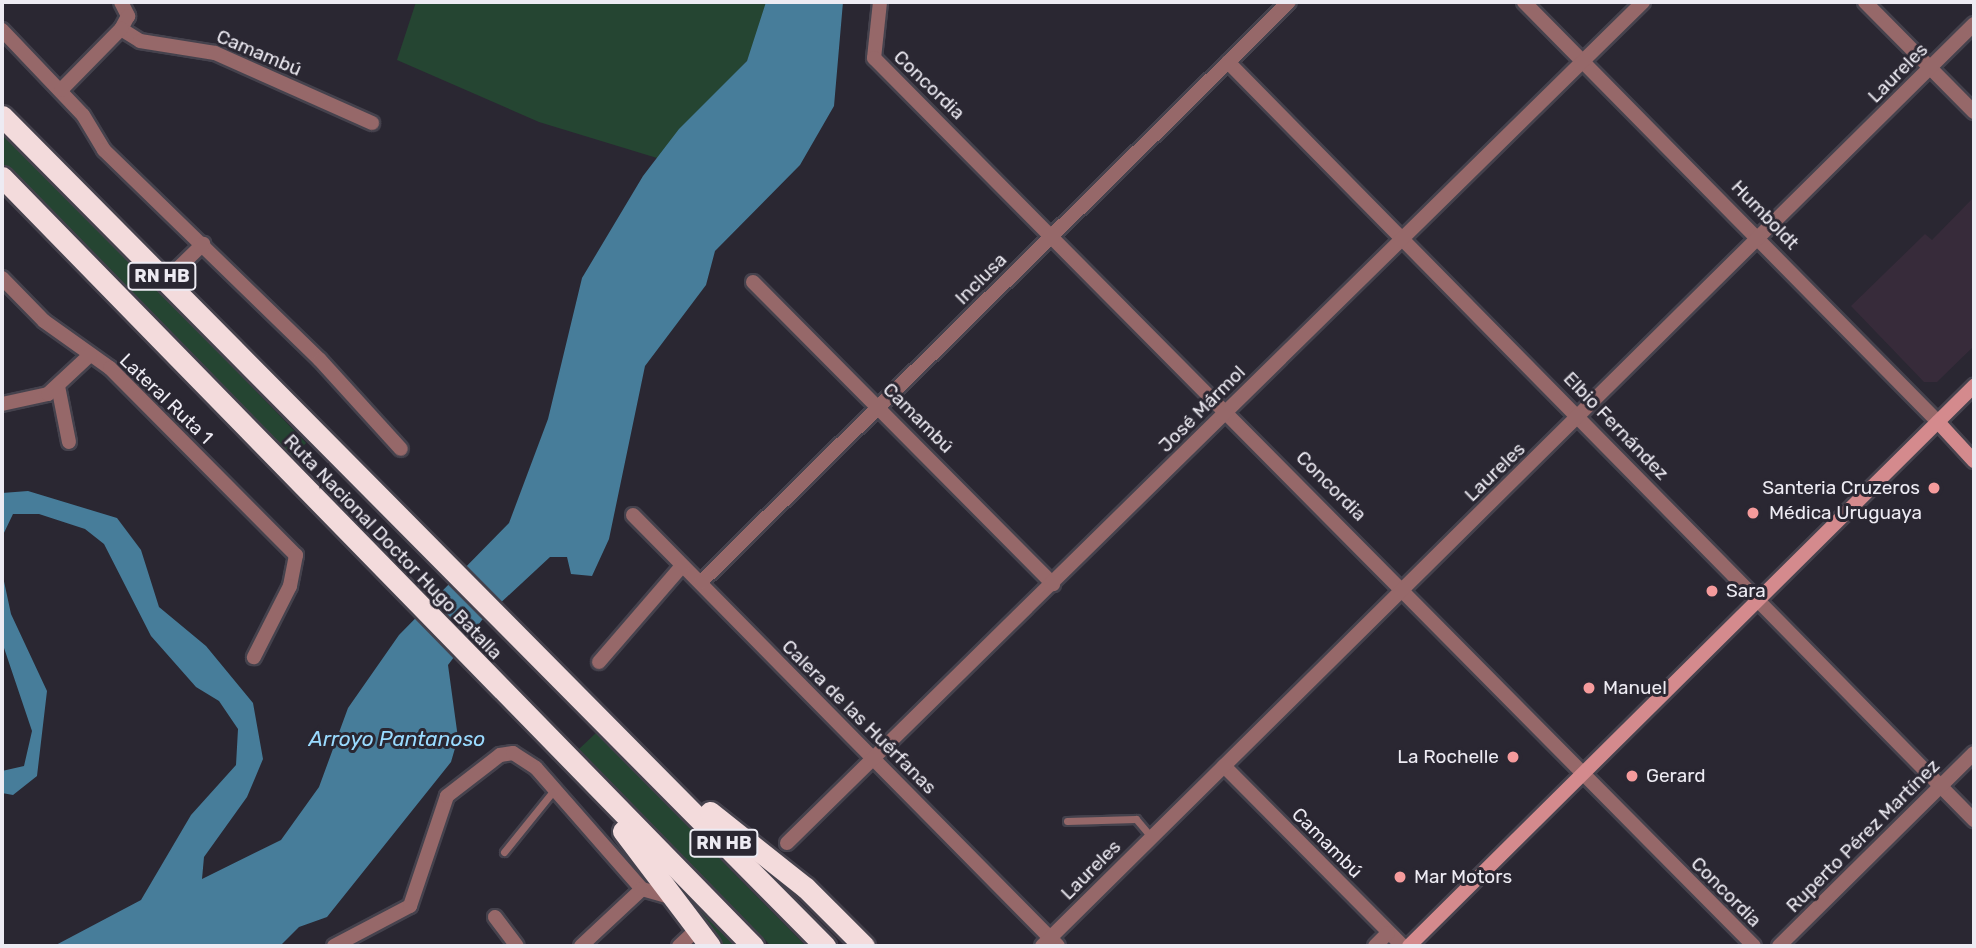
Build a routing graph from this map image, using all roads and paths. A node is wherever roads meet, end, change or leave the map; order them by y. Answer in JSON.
{"nodes":[{"id":1,"x":121,"y":2,"type":"edge"},
{"id":2,"x":880,"y":2,"type":"edge"},
{"id":3,"x":1289,"y":2,"type":"edge"},
{"id":4,"x":1524,"y":2,"type":"edge"},
{"id":5,"x":1643,"y":2,"type":"edge"},
{"id":6,"x":1865,"y":2,"type":"edge"},
{"id":7,"x":1974,"y":24,"type":"edge"},
{"id":8,"x":121,"y":29,"type":"junction"},
{"id":9,"x":2,"y":30,"type":"edge"},
{"id":10,"x":1585,"y":59,"type":"junction"},
{"id":11,"x":1228,"y":62,"type":"junction"},
{"id":12,"x":1929,"y":68,"type":"junction"},
{"id":13,"x":61,"y":90,"type":"junction"},
{"id":14,"x":1974,"y":113,"type":"edge"},
{"id":15,"x":2,"y":116,"type":"edge"},
{"id":16,"x":372,"y":123,"type":"dead end"},
{"id":17,"x":2,"y":177,"type":"edge"},
{"id":18,"x":1054,"y":233,"type":"junction"},
{"id":19,"x":1761,"y":238,"type":"junction"},
{"id":20,"x":1405,"y":240,"type":"junction"},
{"id":21,"x":203,"y":244,"type":"junction"},
{"id":22,"x":2,"y":278,"type":"edge"},
{"id":23,"x":166,"y":279,"type":"junction"},
{"id":24,"x":753,"y":282,"type":"dead end"},
{"id":25,"x":90,"y":355,"type":"junction"},
{"id":26,"x":58,"y":386,"type":"junction"},
{"id":27,"x":1974,"y":386,"type":"edge"},
{"id":28,"x":2,"y":404,"type":"edge"},
{"id":29,"x":879,"y":406,"type":"junction"},
{"id":30,"x":1228,"y":409,"type":"junction"},
{"id":31,"x":1580,"y":416,"type":"junction"},
{"id":32,"x":1938,"y":422,"type":"junction"},
{"id":33,"x":69,"y":442,"type":"dead end"},
{"id":34,"x":401,"y":449,"type":"dead end"},
{"id":35,"x":1974,"y":461,"type":"edge"},
{"id":36,"x":633,"y":515,"type":"dead end"},
{"id":37,"x":682,"y":566,"type":"junction"},
{"id":38,"x":699,"y":583,"type":"junction"},
{"id":39,"x":1053,"y":584,"type":"junction"},
{"id":40,"x":1405,"y":588,"type":"junction"},
{"id":41,"x":1757,"y":598,"type":"junction"},
{"id":42,"x":254,"y":657,"type":"dead end"},
{"id":43,"x":599,"y":662,"type":"dead end"},
{"id":44,"x":623,"y":739,"type":"junction"},
{"id":45,"x":1974,"y":754,"type":"edge"},
{"id":46,"x":874,"y":760,"type":"junction"},
{"id":47,"x":1224,"y":766,"type":"junction"},
{"id":48,"x":1581,"y":774,"type":"junction"},
{"id":49,"x":588,"y":781,"type":"junction"},
{"id":50,"x":1941,"y":787,"type":"junction"},
{"id":51,"x":555,"y":789,"type":"junction"},
{"id":52,"x":1974,"y":820,"type":"edge"},
{"id":53,"x":1067,"y":821,"type":"dead end"},
{"id":54,"x":1152,"y":837,"type":"junction"},
{"id":55,"x":787,"y":843,"type":"dead end"},
{"id":56,"x":503,"y":852,"type":"dead end"},
{"id":57,"x":642,"y":889,"type":"junction"},
{"id":58,"x":673,"y":898,"type":"junction"},
{"id":59,"x":495,"y":917,"type":"dead end"},
{"id":60,"x":696,"y":930,"type":"junction"},
{"id":61,"x":1388,"y":933,"type":"junction"},
{"id":62,"x":1050,"y":944,"type":"edge"},
{"id":63,"x":334,"y":946,"type":"edge"},
{"id":64,"x":517,"y":946,"type":"edge"},
{"id":65,"x":582,"y":946,"type":"edge"},
{"id":66,"x":679,"y":946,"type":"edge"},
{"id":67,"x":710,"y":946,"type":"edge"},
{"id":68,"x":753,"y":946,"type":"edge"},
{"id":69,"x":825,"y":946,"type":"edge"},
{"id":70,"x":864,"y":946,"type":"edge"},
{"id":71,"x":1375,"y":946,"type":"edge"},
{"id":72,"x":1403,"y":946,"type":"edge"},
{"id":73,"x":1409,"y":946,"type":"edge"},
{"id":74,"x":1754,"y":946,"type":"edge"},
{"id":75,"x":1779,"y":946,"type":"edge"}],
"edges":[{"from":1,"to":8,"type":"street"},
{"from":2,"to":18,"type":"street","name":"Concordia"},
{"from":3,"to":11,"type":"street","name":"Inclusa"},
{"from":4,"to":10,"type":"street","name":"Humboldt"},
{"from":5,"to":10,"type":"street","name":"José Mármol"},
{"from":6,"to":12,"type":"street"},
{"from":7,"to":12,"type":"street","name":"Laureles"},
{"from":8,"to":13,"type":"street"},
{"from":8,"to":16,"type":"street","name":"Camambú"},
{"from":9,"to":13,"type":"street"},
{"from":10,"to":19,"type":"street","name":"Humboldt"},
{"from":10,"to":20,"type":"street","name":"José Mármol"},
{"from":11,"to":18,"type":"street","name":"Inclusa"},
{"from":11,"to":20,"type":"street","name":"Elbio Fernández"},
{"from":12,"to":14,"type":"street"},
{"from":12,"to":19,"type":"street","name":"Laureles"},
{"from":13,"to":21,"type":"street"},
{"from":15,"to":23,"type":"highway","name":"Ruta Nacional Doctor Hugo Batalla","number":"RN HB"},
{"from":17,"to":49,"type":"highway","name":"Ruta Nacional Doctor Hugo Batalla","number":"RN HB"},
{"from":18,"to":29,"type":"street","name":"Inclusa"},
{"from":18,"to":30,"type":"street","name":"Concordia"},
{"from":19,"to":31,"type":"street","name":"Laureles"},
{"from":19,"to":32,"type":"street","name":"Humboldt"},
{"from":20,"to":30,"type":"street","name":"José Mármol"},
{"from":20,"to":31,"type":"street","name":"Elbio Fernández"},
{"from":21,"to":23,"type":"street"},
{"from":21,"to":34,"type":"street"},
{"from":22,"to":25,"type":"street","name":"Lateral Ruta 1"},
{"from":23,"to":44,"type":"highway","name":"Ruta Nacional Doctor Hugo Batalla","number":"RN HB"},
{"from":24,"to":29,"type":"street","name":"Camambú"},
{"from":25,"to":26,"type":"street"},
{"from":25,"to":42,"type":"street","name":"Lateral Ruta 1"},
{"from":26,"to":28,"type":"street"},
{"from":26,"to":33,"type":"street"},
{"from":27,"to":32,"type":"main road"},
{"from":29,"to":38,"type":"street","name":"Inclusa"},
{"from":29,"to":39,"type":"street","name":"Camambú"},
{"from":30,"to":39,"type":"street","name":"José Mármol"},
{"from":30,"to":40,"type":"street","name":"Concordia"},
{"from":31,"to":40,"type":"street","name":"Laureles"},
{"from":31,"to":41,"type":"street","name":"Elbio Fernández"},
{"from":32,"to":35,"type":"main road","name":"Humboldt"},
{"from":32,"to":41,"type":"main road"},
{"from":36,"to":37,"type":"street","name":"Calera de las Huérfanas"},
{"from":37,"to":38,"type":"street","name":"Calera de las Huérfanas"},
{"from":37,"to":43,"type":"street"},
{"from":38,"to":46,"type":"street","name":"Calera de las Huérfanas"},
{"from":39,"to":46,"type":"street","name":"José Mármol"},
{"from":40,"to":47,"type":"street","name":"Laureles"},
{"from":40,"to":48,"type":"street","name":"Concordia"},
{"from":41,"to":48,"type":"main road"},
{"from":41,"to":50,"type":"street","name":"Elbio Fernández"},
{"from":44,"to":69,"type":"highway","name":"Ruta Nacional Doctor Hugo Batalla","number":"RN HB"},
{"from":44,"to":70,"type":"highway"},
{"from":45,"to":50,"type":"street","name":"Ruperto Pérez Martínez"},
{"from":46,"to":55,"type":"street","name":"José Mármol"},
{"from":46,"to":62,"type":"street","name":"Calera de las Huérfanas"},
{"from":47,"to":54,"type":"street","name":"Laureles"},
{"from":47,"to":61,"type":"street","name":"Camambú"},
{"from":48,"to":73,"type":"main road"},
{"from":48,"to":74,"type":"street","name":"Concordia"},
{"from":49,"to":58,"type":"highway"},
{"from":49,"to":68,"type":"highway","name":"Ruta Nacional Doctor Hugo Batalla","number":"RN HB"},
{"from":50,"to":52,"type":"street","name":"Elbio Fernández"},
{"from":50,"to":75,"type":"street","name":"Ruperto Pérez Martínez"},
{"from":51,"to":56,"type":"lane"},
{"from":51,"to":57,"type":"street"},
{"from":51,"to":63,"type":"street"},
{"from":53,"to":54,"type":"lane"},
{"from":54,"to":62,"type":"street","name":"Laureles"},
{"from":57,"to":58,"type":"street"},
{"from":57,"to":65,"type":"street"},
{"from":58,"to":60,"type":"highway"},
{"from":59,"to":64,"type":"street"},
{"from":60,"to":66,"type":"street"},
{"from":60,"to":67,"type":"highway"},
{"from":61,"to":71,"type":"street"},
{"from":61,"to":72,"type":"street","name":"Camambú"}]}
